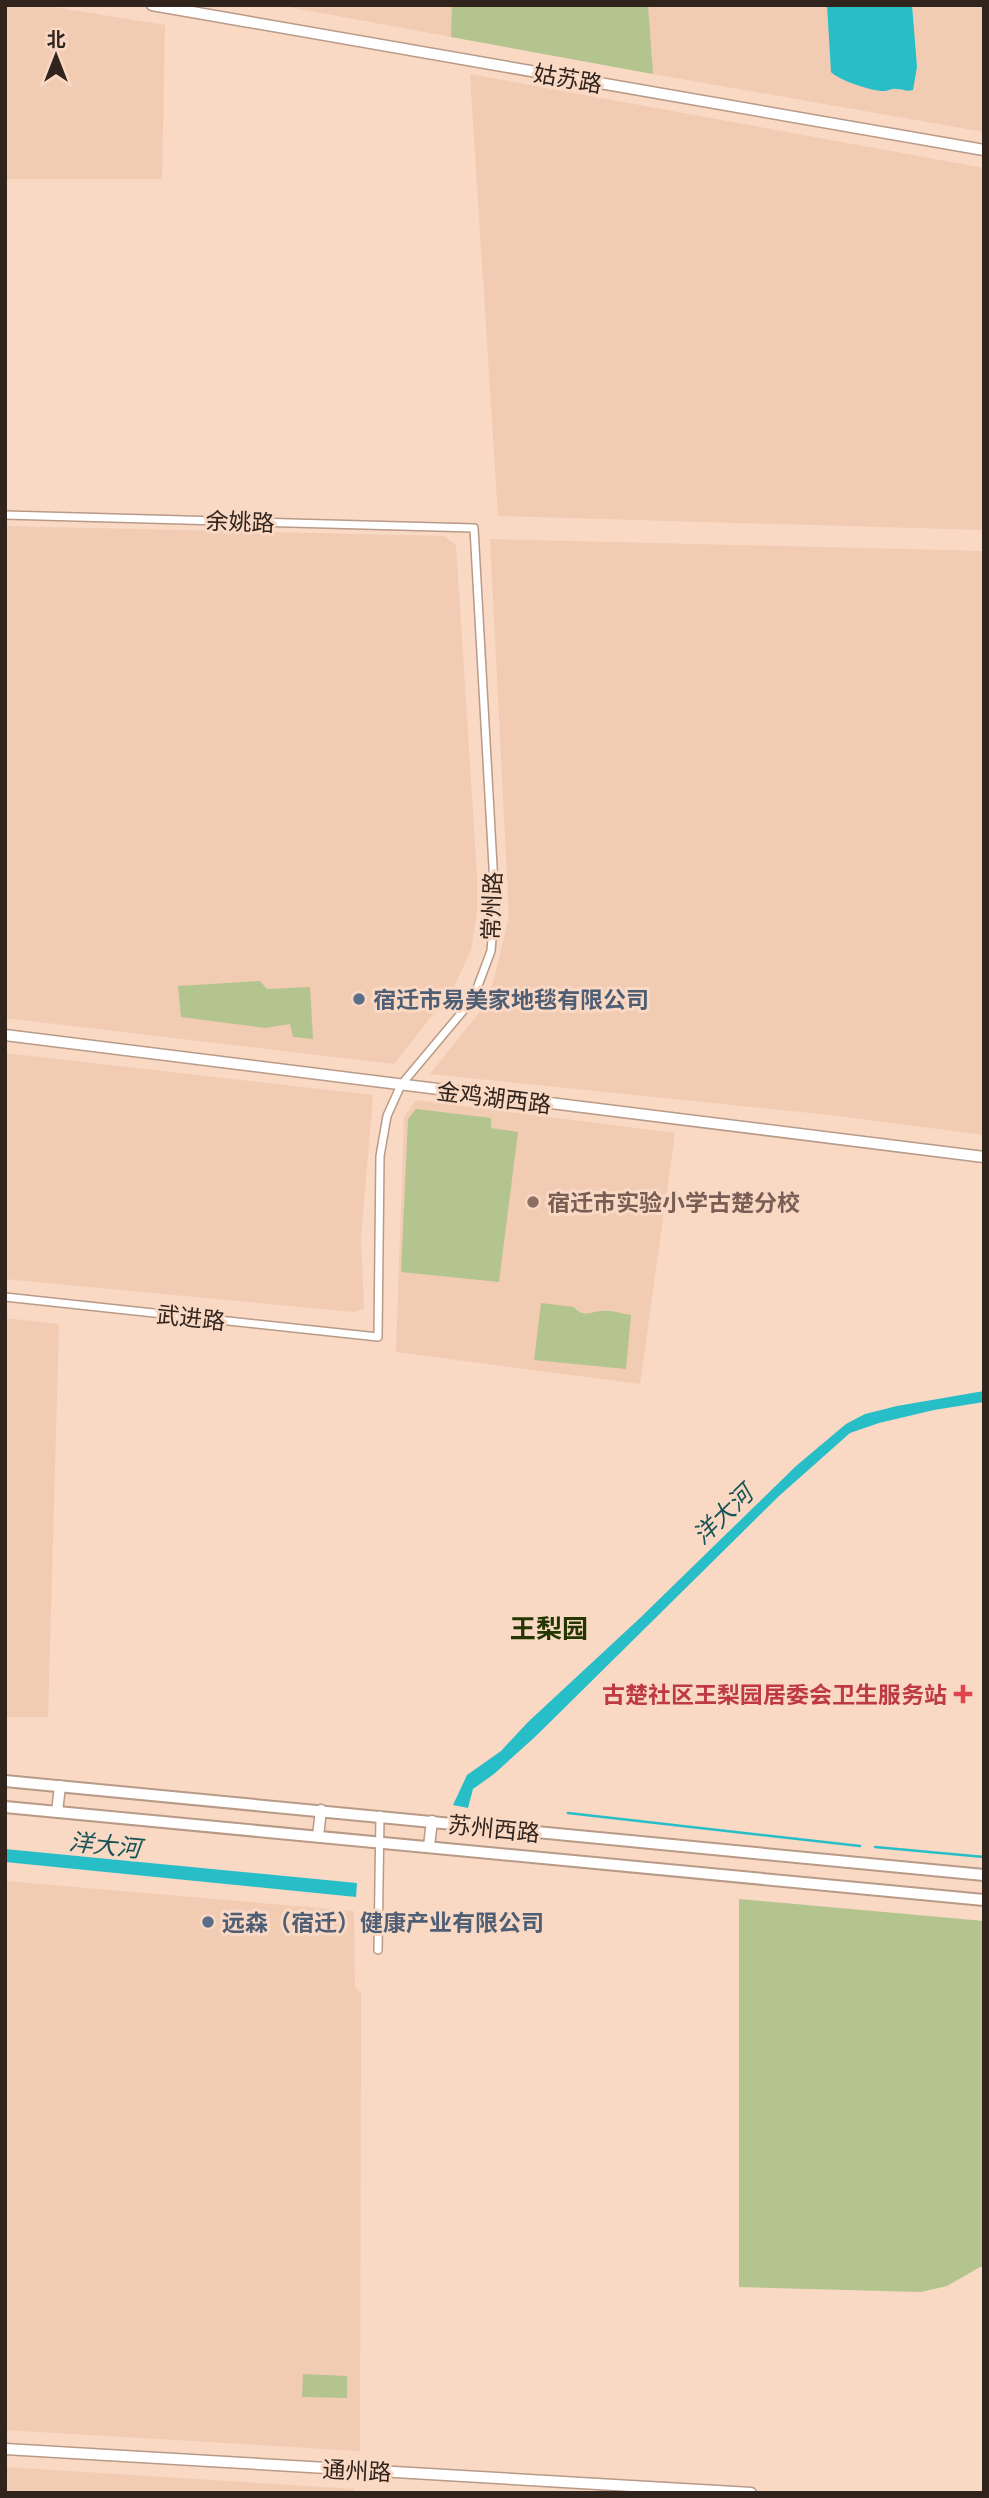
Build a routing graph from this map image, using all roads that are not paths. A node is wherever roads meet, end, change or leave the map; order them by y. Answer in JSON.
{"nodes":[{"id":1,"x":152,"y":5,"type":"edge"},
{"id":2,"x":984,"y":150,"type":"edge"},
{"id":3,"x":5,"y":514,"type":"edge"},
{"id":4,"x":474,"y":528,"type":"joint"},
{"id":5,"x":5,"y":1035,"type":"edge"},
{"id":6,"x":401,"y":1085,"type":"junction"},
{"id":7,"x":984,"y":1157,"type":"edge"},
{"id":8,"x":5,"y":1297,"type":"edge"},
{"id":9,"x":377,"y":1336,"type":"joint"},
{"id":10,"x":5,"y":1781,"type":"edge"},
{"id":11,"x":60,"y":1786,"type":"junction"},
{"id":12,"x":5,"y":1807,"type":"edge"},
{"id":13,"x":321,"y":1810,"type":"junction"},
{"id":14,"x":57,"y":1812,"type":"junction"},
{"id":15,"x":380,"y":1815,"type":"junction"},
{"id":16,"x":432,"y":1821,"type":"junction"},
{"id":17,"x":318,"y":1836,"type":"junction"},
{"id":18,"x":379,"y":1841,"type":"junction"},
{"id":19,"x":429,"y":1846,"type":"junction"},
{"id":20,"x":984,"y":1875,"type":"edge"},
{"id":21,"x":984,"y":1900,"type":"edge"},
{"id":22,"x":378,"y":1950,"type":"dead end"},
{"id":23,"x":5,"y":2449,"type":"edge"},
{"id":24,"x":751,"y":2493,"type":"edge"}],
"edges":[{"from":1,"to":2,"type":"street","name":"姑苏路"},
{"from":3,"to":4,"type":"street","name":"余姚路"},
{"from":4,"to":6,"type":"street","name":"常州路"},
{"from":5,"to":6,"type":"street","name":"金鸡湖西路"},
{"from":6,"to":7,"type":"street","name":"金鸡湖西路"},
{"from":6,"to":9,"type":"street","name":"常州路"},
{"from":8,"to":9,"type":"street","name":"武进路"},
{"from":10,"to":11,"type":"main road","name":"苏州西路"},
{"from":11,"to":13,"type":"main road","name":"苏州西路"},
{"from":11,"to":14,"type":"street"},
{"from":12,"to":14,"type":"main road","name":"苏州西路"},
{"from":13,"to":15,"type":"main road","name":"苏州西路"},
{"from":13,"to":17,"type":"street"},
{"from":14,"to":17,"type":"main road","name":"苏州西路"},
{"from":15,"to":16,"type":"main road","name":"苏州西路"},
{"from":15,"to":18,"type":"street"},
{"from":16,"to":19,"type":"street"},
{"from":16,"to":20,"type":"main road","name":"苏州西路"},
{"from":17,"to":18,"type":"main road","name":"苏州西路"},
{"from":18,"to":19,"type":"main road","name":"苏州西路"},
{"from":18,"to":22,"type":"street"},
{"from":19,"to":21,"type":"main road","name":"苏州西路"},
{"from":23,"to":24,"type":"street","name":"通州路"}]}
